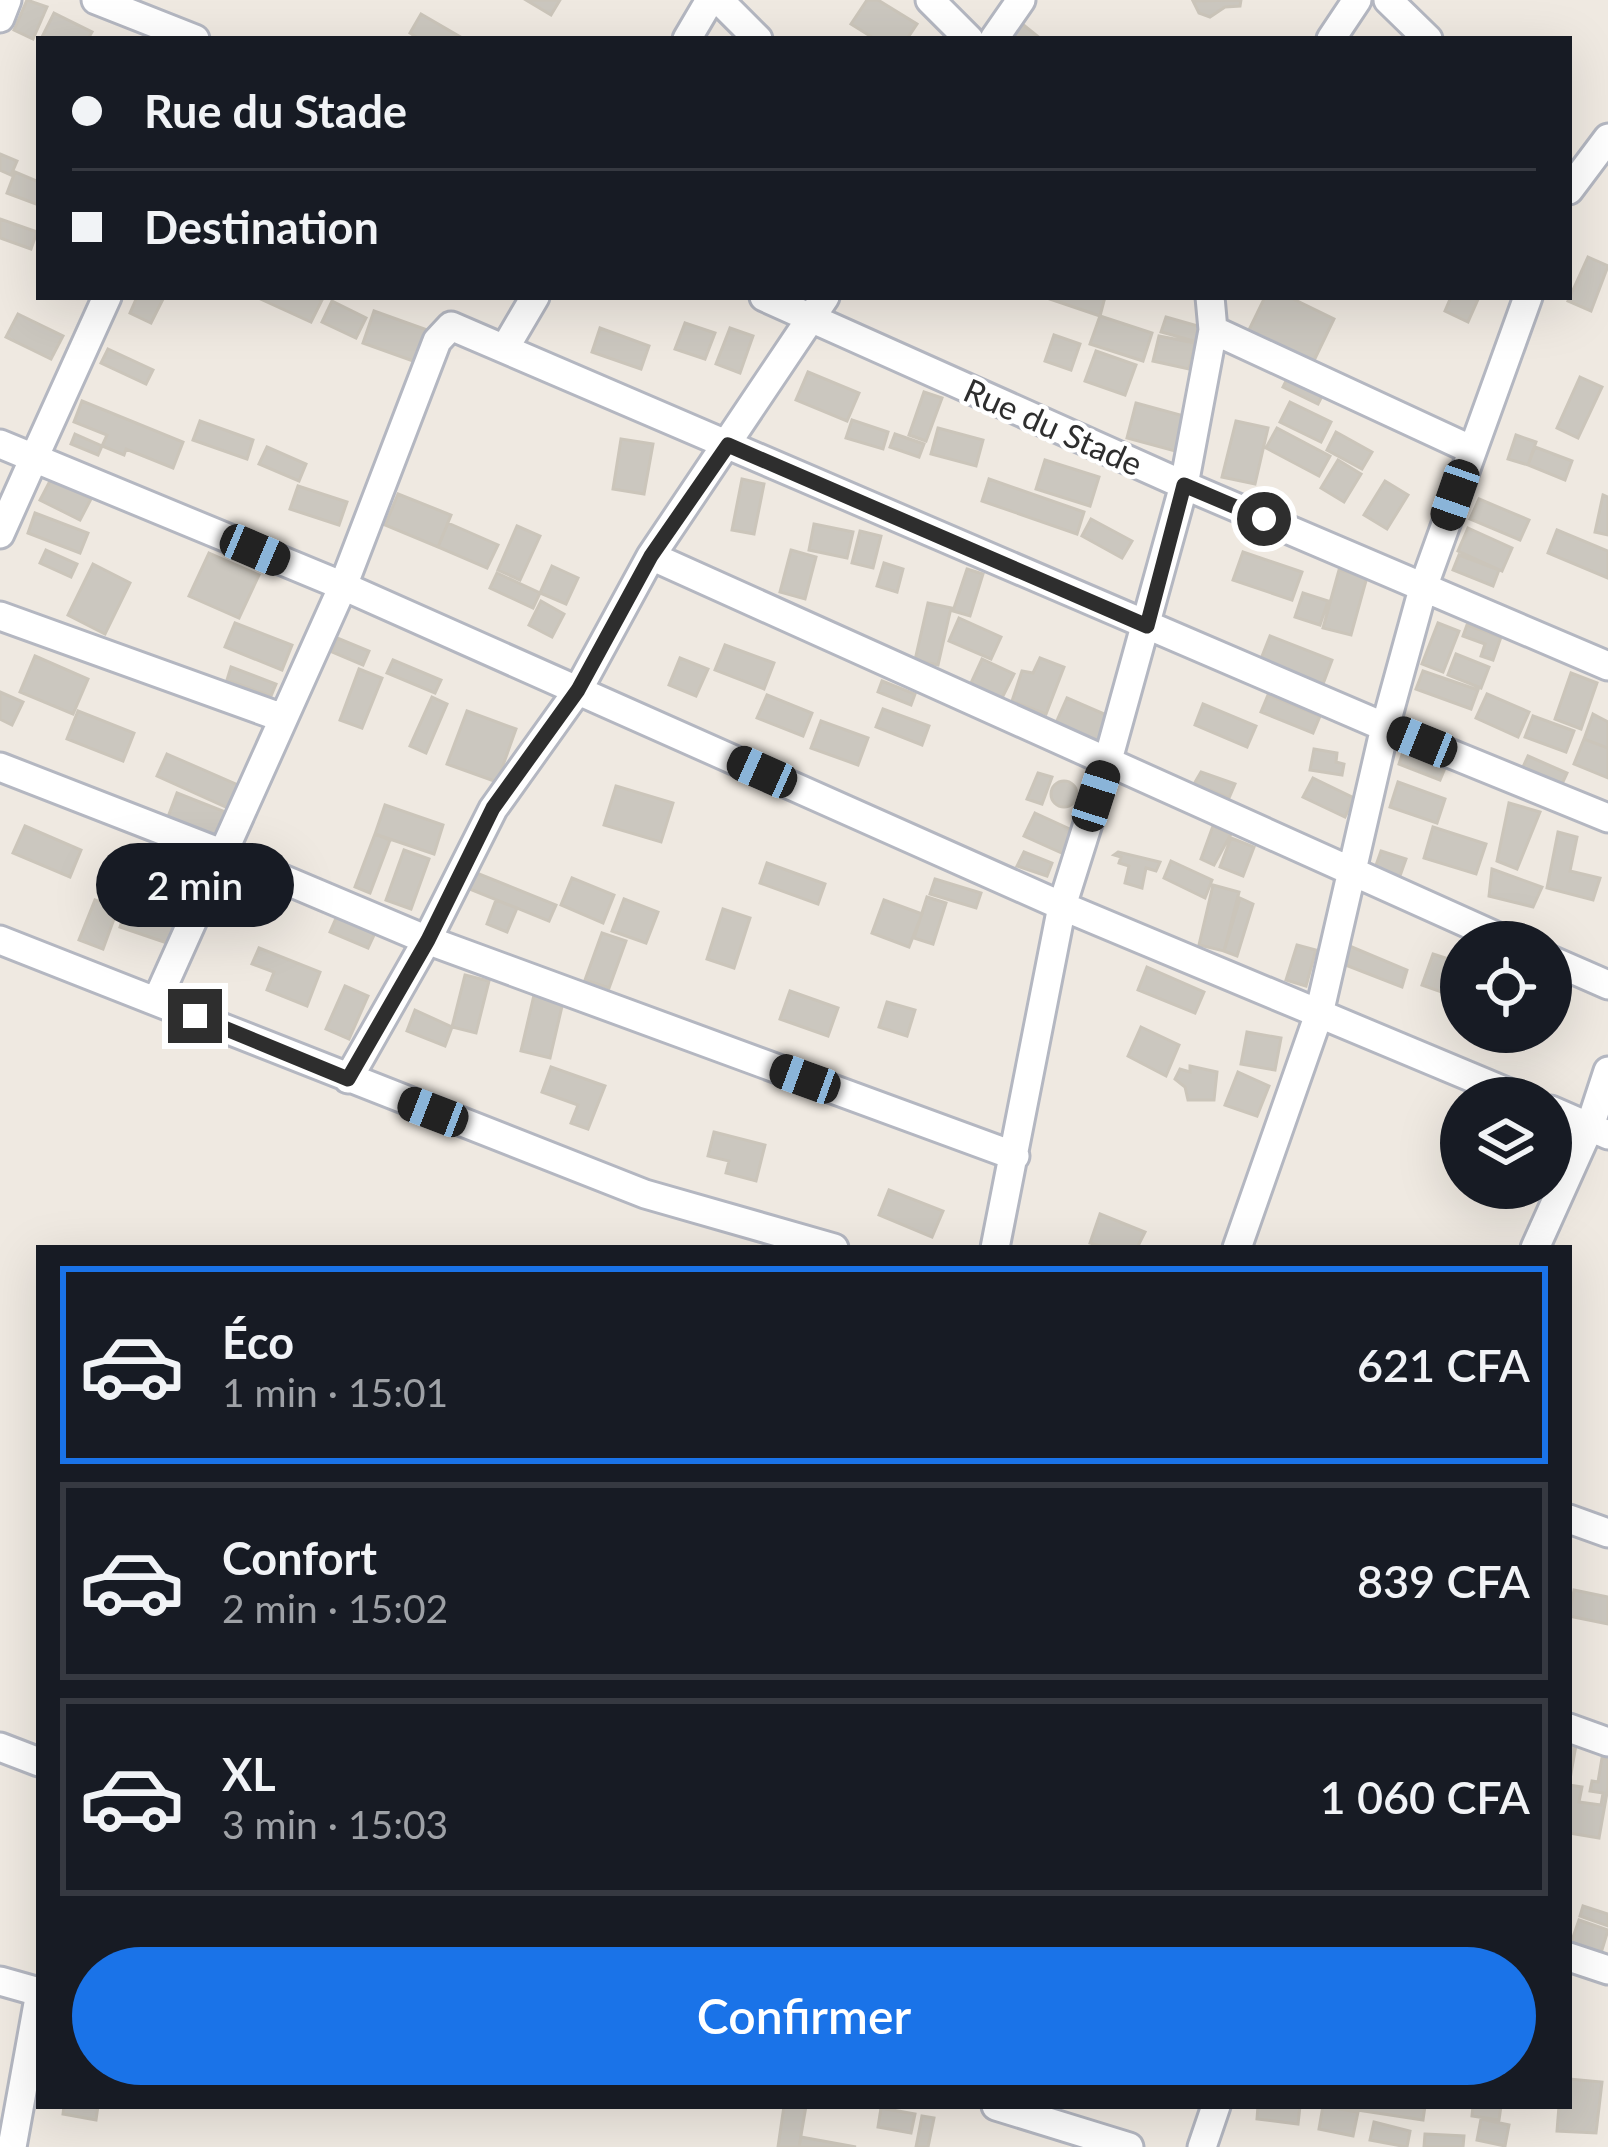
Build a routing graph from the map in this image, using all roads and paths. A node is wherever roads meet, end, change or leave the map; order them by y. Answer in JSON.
{"nodes":[{"id":1,"x":8,"y":0,"type":"edge"},
{"id":2,"x":96,"y":0,"type":"edge"},
{"id":3,"x":710,"y":0,"type":"edge"},
{"id":4,"x":719,"y":0,"type":"edge"},
{"id":5,"x":930,"y":0,"type":"edge"},
{"id":6,"x":1022,"y":0,"type":"edge"},
{"id":7,"x":1357,"y":0,"type":"edge"},
{"id":8,"x":1388,"y":0,"type":"edge"},
{"id":9,"x":0,"y":18,"type":"edge"},
{"id":10,"x":187,"y":36,"type":"edge"},
{"id":11,"x":689,"y":36,"type":"edge"},
{"id":12,"x":755,"y":36,"type":"edge"},
{"id":13,"x":966,"y":36,"type":"edge"},
{"id":14,"x":996,"y":36,"type":"edge"},
{"id":15,"x":1333,"y":36,"type":"edge"},
{"id":16,"x":1425,"y":36,"type":"edge"},
{"id":17,"x":1608,"y":138,"type":"edge"},
{"id":18,"x":1572,"y":180,"type":"edge"},
{"id":19,"x":106,"y":300,"type":"edge"},
{"id":20,"x":533,"y":300,"type":"edge"},
{"id":21,"x":779,"y":300,"type":"edge"},
{"id":22,"x":1210,"y":300,"type":"edge"},
{"id":23,"x":1527,"y":300,"type":"edge"},
{"id":24,"x":818,"y":308,"type":"edge"},
{"id":25,"x":1213,"y":330,"type":"junction"},
{"id":26,"x":505,"y":348,"type":"junction"},
{"id":27,"x":0,"y":444,"type":"edge"},
{"id":28,"x":728,"y":445,"type":"junction"},
{"id":29,"x":1470,"y":449,"type":"junction"},
{"id":30,"x":34,"y":458,"type":"junction"},
{"id":31,"x":1184,"y":485,"type":"junction"},
{"id":32,"x":0,"y":534,"type":"edge"},
{"id":33,"x":651,"y":556,"type":"junction"},
{"id":34,"x":1424,"y":585,"type":"junction"},
{"id":35,"x":343,"y":586,"type":"junction"},
{"id":36,"x":0,"y":616,"type":"edge"},
{"id":37,"x":1147,"y":626,"type":"junction"},
{"id":38,"x":1608,"y":666,"type":"edge"},
{"id":39,"x":578,"y":690,"type":"junction"},
{"id":40,"x":283,"y":718,"type":"junction"},
{"id":41,"x":1385,"y":728,"type":"junction"},
{"id":42,"x":1108,"y":760,"type":"junction"},
{"id":43,"x":0,"y":767,"type":"edge"},
{"id":44,"x":1608,"y":818,"type":"edge"},
{"id":45,"x":221,"y":853,"type":"junction"},
{"id":46,"x":1352,"y":873,"type":"junction"},
{"id":47,"x":1062,"y":906,"type":"junction"},
{"id":48,"x":1462,"y":921,"type":"edge"},
{"id":49,"x":0,"y":940,"type":"edge"},
{"id":50,"x":428,"y":940,"type":"junction"},
{"id":51,"x":1572,"y":969,"type":"edge"},
{"id":52,"x":1608,"y":985,"type":"edge"},
{"id":53,"x":157,"y":1000,"type":"junction"},
{"id":54,"x":1319,"y":1014,"type":"junction"},
{"id":55,"x":1608,"y":1070,"type":"edge"},
{"id":56,"x":1470,"y":1077,"type":"edge"},
{"id":57,"x":348,"y":1079,"type":"junction"},
{"id":58,"x":1599,"y":1131,"type":"edge"},
{"id":59,"x":1015,"y":1156,"type":"junction"},
{"id":60,"x":823,"y":1245,"type":"edge"},
{"id":61,"x":996,"y":1245,"type":"edge"},
{"id":62,"x":1239,"y":1245,"type":"edge"},
{"id":63,"x":1537,"y":1245,"type":"edge"},
{"id":64,"x":1572,"y":1520,"type":"edge"},
{"id":65,"x":1608,"y":1533,"type":"edge"},
{"id":66,"x":1572,"y":1729,"type":"edge"},
{"id":67,"x":1608,"y":1742,"type":"edge"},
{"id":68,"x":0,"y":1747,"type":"edge"},
{"id":69,"x":36,"y":1761,"type":"edge"},
{"id":70,"x":1572,"y":1958,"type":"edge"},
{"id":71,"x":1608,"y":1970,"type":"edge"},
{"id":72,"x":0,"y":1981,"type":"edge"},
{"id":73,"x":36,"y":1994,"type":"edge"},
{"id":74,"x":36,"y":2012,"type":"edge"},
{"id":75,"x":1006,"y":2109,"type":"edge"},
{"id":76,"x":1215,"y":2109,"type":"edge"},
{"id":77,"x":12,"y":2147,"type":"edge"},
{"id":78,"x":1129,"y":2147,"type":"edge"},
{"id":79,"x":1202,"y":2147,"type":"edge"}],
"edges":[{"from":1,"to":9,"type":"street"},
{"from":2,"to":10,"type":"street"},
{"from":3,"to":11,"type":"street"},
{"from":4,"to":12,"type":"street"},
{"from":5,"to":13,"type":"street"},
{"from":6,"to":14,"type":"street"},
{"from":7,"to":15,"type":"street"},
{"from":8,"to":16,"type":"street"},
{"from":17,"to":18,"type":"street"},
{"from":19,"to":30,"type":"street"},
{"from":20,"to":26,"type":"street"},
{"from":21,"to":24,"type":"street","name":"Rue du Stade"},
{"from":22,"to":25,"type":"street"},
{"from":23,"to":29,"type":"street"},
{"from":24,"to":28,"type":"street"},
{"from":24,"to":31,"type":"street","name":"Rue du Stade"},
{"from":25,"to":29,"type":"street"},
{"from":25,"to":31,"type":"street"},
{"from":26,"to":28,"type":"street"},
{"from":26,"to":35,"type":"street"},
{"from":27,"to":30,"type":"street"},
{"from":28,"to":33,"type":"street"},
{"from":28,"to":37,"type":"street"},
{"from":29,"to":34,"type":"street"},
{"from":30,"to":32,"type":"street"},
{"from":30,"to":35,"type":"street"},
{"from":31,"to":34,"type":"street","name":"Rue du Stade"},
{"from":31,"to":37,"type":"street"},
{"from":33,"to":39,"type":"street"},
{"from":33,"to":42,"type":"street"},
{"from":34,"to":38,"type":"street","name":"Rue du Stade"},
{"from":34,"to":41,"type":"street"},
{"from":35,"to":39,"type":"street"},
{"from":35,"to":40,"type":"street"},
{"from":36,"to":40,"type":"street"},
{"from":37,"to":41,"type":"street"},
{"from":37,"to":42,"type":"street"},
{"from":39,"to":47,"type":"street"},
{"from":39,"to":50,"type":"street"},
{"from":40,"to":45,"type":"street"},
{"from":41,"to":44,"type":"street"},
{"from":41,"to":46,"type":"street"},
{"from":42,"to":46,"type":"street"},
{"from":42,"to":47,"type":"street"},
{"from":43,"to":45,"type":"street"},
{"from":45,"to":50,"type":"street"},
{"from":45,"to":53,"type":"street"},
{"from":46,"to":48,"type":"street"},
{"from":46,"to":54,"type":"street"},
{"from":47,"to":54,"type":"street"},
{"from":47,"to":59,"type":"street"},
{"from":49,"to":53,"type":"street"},
{"from":50,"to":57,"type":"street"},
{"from":50,"to":59,"type":"street"},
{"from":51,"to":52,"type":"street"},
{"from":53,"to":57,"type":"street"},
{"from":54,"to":56,"type":"street"},
{"from":54,"to":62,"type":"street"},
{"from":55,"to":58,"type":"street"},
{"from":57,"to":60,"type":"street"},
{"from":58,"to":63,"type":"street"},
{"from":59,"to":61,"type":"street"},
{"from":64,"to":65,"type":"street"},
{"from":66,"to":67,"type":"street"},
{"from":68,"to":69,"type":"street"},
{"from":70,"to":71,"type":"street"},
{"from":72,"to":73,"type":"street"},
{"from":74,"to":77,"type":"street"},
{"from":75,"to":78,"type":"street"},
{"from":76,"to":79,"type":"street"}]}
